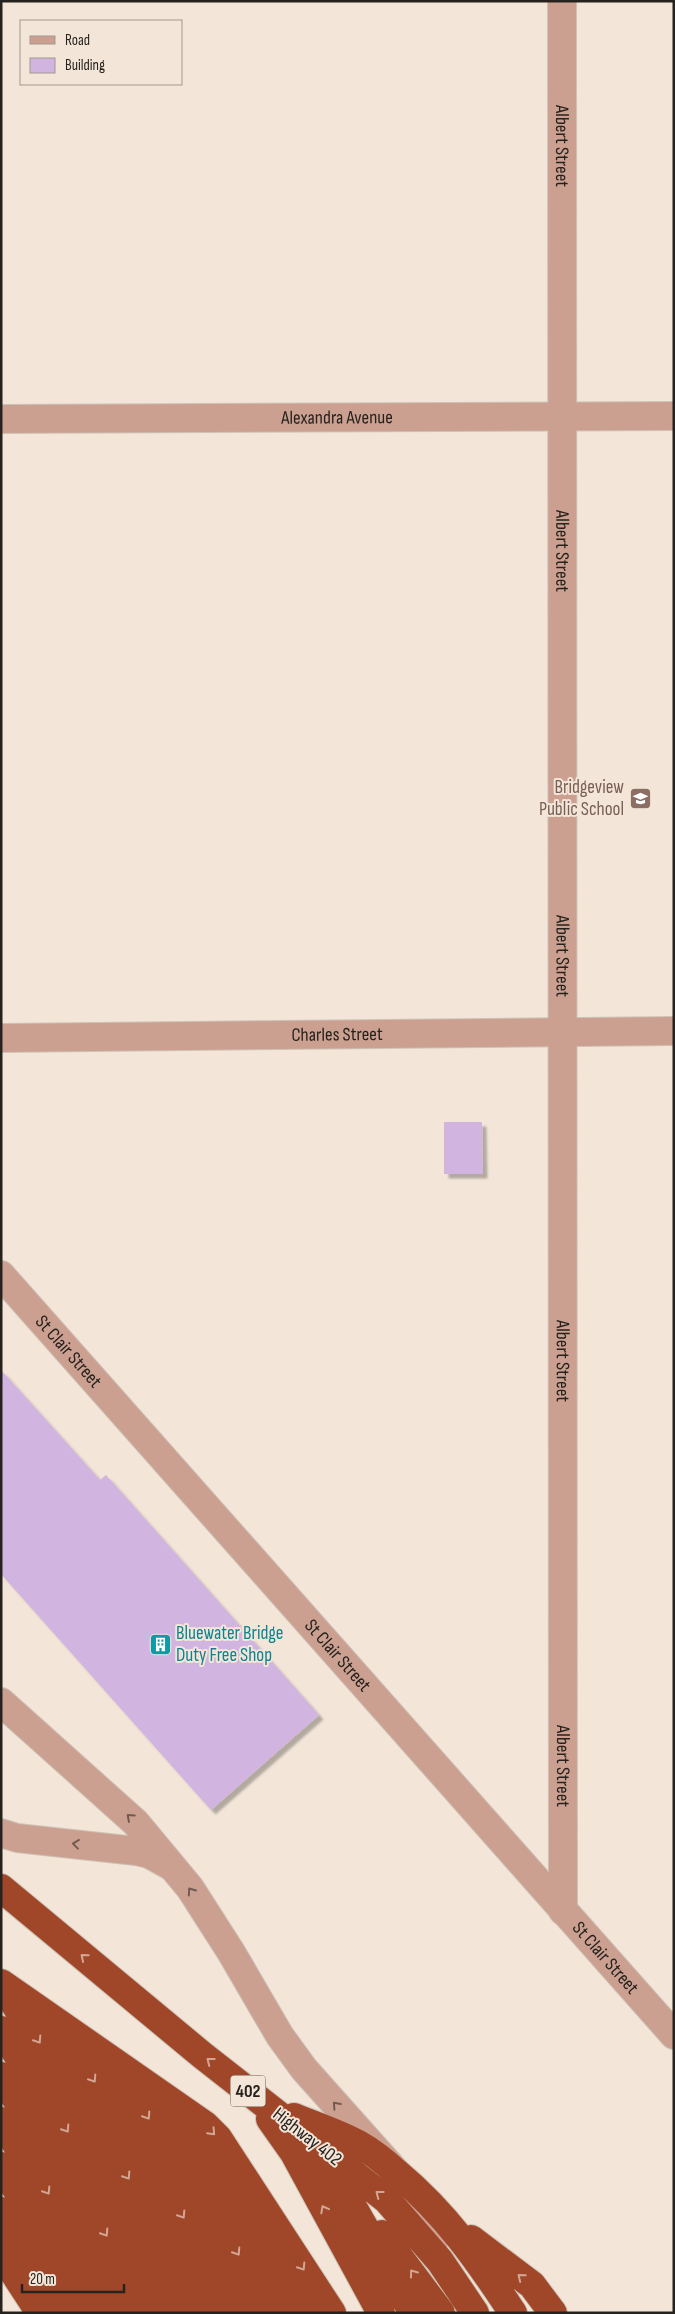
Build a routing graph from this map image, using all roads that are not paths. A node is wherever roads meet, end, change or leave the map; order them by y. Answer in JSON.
{"nodes":[{"id":1,"x":562,"y":1,"type":"edge"},
{"id":2,"x":674,"y":416,"type":"edge"},
{"id":3,"x":562,"y":417,"type":"junction"},
{"id":4,"x":1,"y":420,"type":"edge"},
{"id":5,"x":674,"y":1031,"type":"edge"},
{"id":6,"x":561,"y":1032,"type":"junction"},
{"id":7,"x":1,"y":1038,"type":"edge"},
{"id":8,"x":1,"y":1275,"type":"edge"},
{"id":9,"x":1,"y":1702,"type":"edge"},
{"id":10,"x":1,"y":1833,"type":"edge"},
{"id":11,"x":173,"y":1867,"type":"junction"},
{"id":12,"x":1,"y":1888,"type":"edge"},
{"id":13,"x":563,"y":1910,"type":"junction"},
{"id":14,"x":1,"y":1984,"type":"edge"},
{"id":15,"x":43,"y":2012,"type":"junction"},
{"id":16,"x":1,"y":2030,"type":"edge"},
{"id":17,"x":674,"y":2035,"type":"edge"},
{"id":18,"x":97,"y":2050,"type":"junction"},
{"id":19,"x":1,"y":2076,"type":"edge"},
{"id":20,"x":147,"y":2084,"type":"junction"},
{"id":21,"x":240,"y":2085,"type":"junction"},
{"id":22,"x":264,"y":2104,"type":"junction"},
{"id":23,"x":1,"y":2121,"type":"edge"},
{"id":24,"x":301,"y":2133,"type":"junction"},
{"id":25,"x":1,"y":2166,"type":"edge"},
{"id":26,"x":395,"y":2171,"type":"junction"},
{"id":27,"x":337,"y":2179,"type":"junction"},
{"id":28,"x":1,"y":2211,"type":"edge"},
{"id":29,"x":442,"y":2214,"type":"junction"},
{"id":30,"x":1,"y":2242,"type":"edge"},
{"id":31,"x":440,"y":2261,"type":"junction"},
{"id":32,"x":40,"y":2313,"type":"edge"},
{"id":33,"x":68,"y":2313,"type":"edge"},
{"id":34,"x":98,"y":2313,"type":"edge"},
{"id":35,"x":127,"y":2313,"type":"edge"},
{"id":36,"x":157,"y":2313,"type":"edge"},
{"id":37,"x":187,"y":2313,"type":"edge"},
{"id":38,"x":216,"y":2313,"type":"edge"},
{"id":39,"x":246,"y":2313,"type":"edge"},
{"id":40,"x":276,"y":2313,"type":"edge"},
{"id":41,"x":302,"y":2313,"type":"edge"},
{"id":42,"x":332,"y":2313,"type":"edge"},
{"id":43,"x":381,"y":2313,"type":"edge"},
{"id":44,"x":413,"y":2313,"type":"edge"},
{"id":45,"x":441,"y":2313,"type":"edge"},
{"id":46,"x":475,"y":2313,"type":"edge"},
{"id":47,"x":513,"y":2313,"type":"edge"},
{"id":48,"x":554,"y":2313,"type":"edge"}],
"edges":[{"from":1,"to":3,"type":"street","name":"Albert Street"},
{"from":2,"to":3,"type":"street","name":"Alexandra Avenue"},
{"from":3,"to":4,"type":"street","name":"Alexandra Avenue"},
{"from":3,"to":6,"type":"street","name":"Albert Street"},
{"from":5,"to":6,"type":"street","name":"Charles Street"},
{"from":6,"to":7,"type":"street","name":"Charles Street"},
{"from":6,"to":13,"type":"street","name":"Albert Street"},
{"from":8,"to":13,"type":"street","name":"St Clair Street"},
{"from":11,"to":9,"type":"street","one_way":true},
{"from":11,"to":10,"type":"street","one_way":true},
{"from":26,"to":11,"type":"street","one_way":true},
{"from":21,"to":12,"type":"highway","name":"Highway 402","number":"402","one_way":true},
{"from":13,"to":17,"type":"street","name":"St Clair Street"},
{"from":14,"to":15,"type":"highway"},
{"from":14,"to":38,"type":"highway","one_way":true},
{"from":15,"to":18,"type":"highway"},
{"from":15,"to":39,"type":"highway","one_way":true},
{"from":16,"to":37,"type":"highway","one_way":true},
{"from":18,"to":20,"type":"highway"},
{"from":18,"to":40,"type":"highway","one_way":true},
{"from":19,"to":36,"type":"highway","one_way":true},
{"from":20,"to":41,"type":"highway"},
{"from":20,"to":42,"type":"highway","one_way":true},
{"from":21,"to":22,"type":"highway","name":"Highway 402","number":"402"},
{"from":43,"to":21,"type":"highway","one_way":true},
{"from":22,"to":24,"type":"highway","name":"Highway 402","number":"402"},
{"from":22,"to":26,"type":"highway"},
{"from":23,"to":35,"type":"highway","one_way":true},
{"from":24,"to":27,"type":"highway"},
{"from":31,"to":24,"type":"highway","name":"Highway 402","number":"402","one_way":true},
{"from":25,"to":34,"type":"highway"},
{"from":26,"to":29,"type":"highway"},
{"from":26,"to":31,"type":"street"},
{"from":27,"to":44,"type":"highway"},
{"from":45,"to":27,"type":"highway","one_way":true},
{"from":28,"to":33,"type":"highway"},
{"from":29,"to":47,"type":"highway"},
{"from":48,"to":29,"type":"highway","one_way":true},
{"from":30,"to":32,"type":"highway"},
{"from":31,"to":46,"type":"highway","name":"Highway 402","number":"402"}]}
